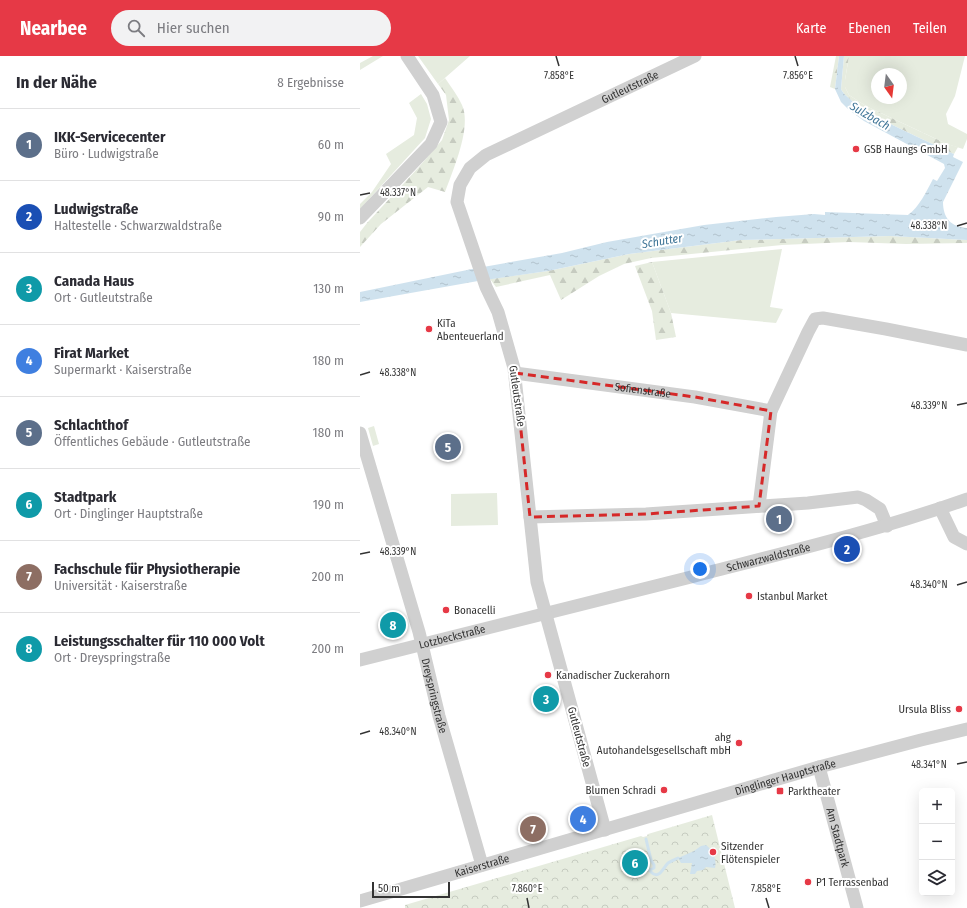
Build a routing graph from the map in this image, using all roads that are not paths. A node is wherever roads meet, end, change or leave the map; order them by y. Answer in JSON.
{"nodes":[{"id":1,"x":407,"y":56,"type":"edge"},
{"id":2,"x":695,"y":56,"type":"edge"},
{"id":3,"x":360,"y":218,"type":"edge"},
{"id":4,"x":967,"y":345,"type":"edge"},
{"id":5,"x":515,"y":373,"type":"junction"},
{"id":6,"x":771,"y":410,"type":"junction"},
{"id":7,"x":360,"y":433,"type":"edge"},
{"id":8,"x":967,"y":499,"type":"edge"},
{"id":9,"x":759,"y":506,"type":"junction"},
{"id":10,"x":940,"y":508,"type":"junction"},
{"id":11,"x":530,"y":517,"type":"junction"},
{"id":12,"x":887,"y":526,"type":"junction"},
{"id":13,"x":967,"y":544,"type":"edge"},
{"id":14,"x":545,"y":612,"type":"junction"},
{"id":15,"x":422,"y":644,"type":"junction"},
{"id":16,"x":360,"y":660,"type":"edge"},
{"id":17,"x":967,"y":729,"type":"edge"},
{"id":18,"x":819,"y":767,"type":"junction"},
{"id":19,"x":605,"y":830,"type":"junction"},
{"id":20,"x":482,"y":865,"type":"junction"},
{"id":21,"x":360,"y":900,"type":"edge"},
{"id":22,"x":857,"y":908,"type":"edge"}],
"edges":[{"from":1,"to":3,"type":"street"},
{"from":2,"to":5,"type":"street","name":"Gutleutstraße"},
{"from":4,"to":6,"type":"street"},
{"from":5,"to":6,"type":"street","name":"Sofienstraße"},
{"from":5,"to":11,"type":"street","name":"Gutleutstraße"},
{"from":6,"to":9,"type":"street"},
{"from":7,"to":15,"type":"street","name":"Dreyspringstraße"},
{"from":8,"to":10,"type":"street","name":"Schwarzwaldstraße"},
{"from":9,"to":11,"type":"street"},
{"from":9,"to":12,"type":"street"},
{"from":10,"to":12,"type":"street","name":"Schwarzwaldstraße"},
{"from":10,"to":13,"type":"street"},
{"from":11,"to":14,"type":"street","name":"Gutleutstraße"},
{"from":12,"to":14,"type":"street","name":"Schwarzwaldstraße"},
{"from":14,"to":15,"type":"street","name":"Lotzbeckstraße"},
{"from":14,"to":19,"type":"street","name":"Gutleutstraße"},
{"from":15,"to":16,"type":"street","name":"Lotzbeckstraße"},
{"from":15,"to":20,"type":"street","name":"Dreyspringstraße"},
{"from":17,"to":18,"type":"street","name":"Dinglinger Hauptstraße"},
{"from":18,"to":19,"type":"street","name":"Dinglinger Hauptstraße"},
{"from":18,"to":22,"type":"street","name":"Am Stadtpark"},
{"from":19,"to":20,"type":"street","name":"Kaiserstraße"},
{"from":20,"to":21,"type":"street","name":"Kaiserstraße"}]}
